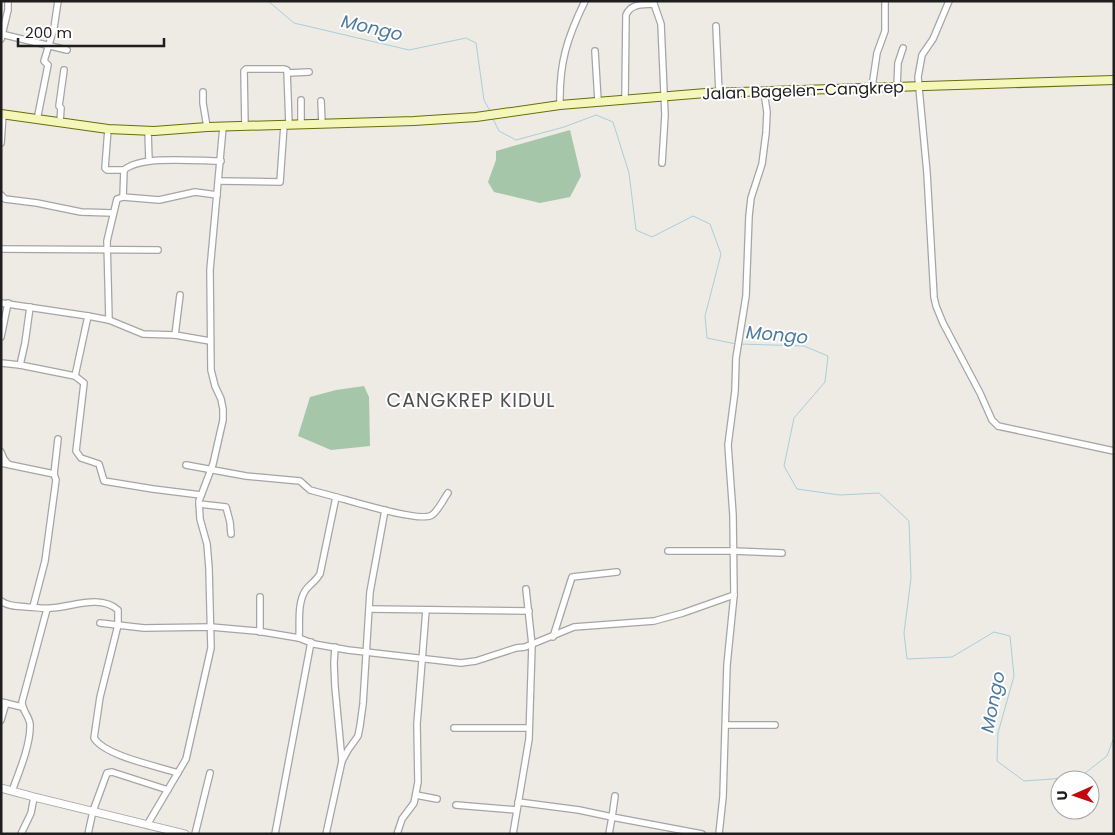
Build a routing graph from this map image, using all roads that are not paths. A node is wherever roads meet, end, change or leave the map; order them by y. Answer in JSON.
{"nodes":[{"id":1,"x":8,"y":1,"type":"edge"},
{"id":2,"x":58,"y":1,"type":"edge"},
{"id":3,"x":585,"y":1,"type":"edge"},
{"id":4,"x":885,"y":1,"type":"edge"},
{"id":5,"x":949,"y":1,"type":"edge"},
{"id":6,"x":654,"y":3,"type":"edge"},
{"id":7,"x":716,"y":26,"type":"dead end"},
{"id":8,"x":2,"y":36,"type":"edge"},
{"id":9,"x":49,"y":46,"type":"junction"},
{"id":10,"x":903,"y":48,"type":"dead end"},
{"id":11,"x":67,"y":50,"type":"dead end"},
{"id":12,"x":595,"y":51,"type":"dead end"},
{"id":13,"x":64,"y":70,"type":"dead end"},
{"id":14,"x":309,"y":72,"type":"dead end"},
{"id":15,"x":288,"y":73,"type":"junction"},
{"id":16,"x":1114,"y":80,"type":"edge"},
{"id":17,"x":919,"y":86,"type":"junction"},
{"id":18,"x":872,"y":87,"type":"junction"},
{"id":19,"x":897,"y":87,"type":"junction"},
{"id":20,"x":203,"y":92,"type":"dead end"},
{"id":21,"x":764,"y":92,"type":"junction"},
{"id":22,"x":719,"y":93,"type":"junction"},
{"id":23,"x":664,"y":96,"type":"junction"},
{"id":24,"x":625,"y":99,"type":"junction"},
{"id":25,"x":301,"y":100,"type":"dead end"},
{"id":26,"x":321,"y":101,"type":"dead end"},
{"id":27,"x":598,"y":101,"type":"junction"},
{"id":28,"x":560,"y":105,"type":"junction"},
{"id":29,"x":2,"y":114,"type":"edge"},
{"id":30,"x":37,"y":120,"type":"junction"},
{"id":31,"x":60,"y":122,"type":"junction"},
{"id":32,"x":301,"y":124,"type":"junction"},
{"id":33,"x":322,"y":124,"type":"junction"},
{"id":34,"x":287,"y":125,"type":"junction"},
{"id":35,"x":223,"y":126,"type":"junction"},
{"id":36,"x":245,"y":126,"type":"junction"},
{"id":37,"x":207,"y":127,"type":"junction"},
{"id":38,"x":108,"y":129,"type":"junction"},
{"id":39,"x":148,"y":131,"type":"junction"},
{"id":40,"x":1,"y":143,"type":"edge"},
{"id":41,"x":221,"y":160,"type":"junction"},
{"id":42,"x":149,"y":161,"type":"junction"},
{"id":43,"x":662,"y":163,"type":"dead end"},
{"id":44,"x":124,"y":170,"type":"junction"},
{"id":45,"x":219,"y":180,"type":"junction"},
{"id":46,"x":1,"y":195,"type":"edge"},
{"id":47,"x":218,"y":195,"type":"junction"},
{"id":48,"x":123,"y":197,"type":"junction"},
{"id":49,"x":113,"y":213,"type":"junction"},
{"id":50,"x":1,"y":249,"type":"edge"},
{"id":51,"x":107,"y":249,"type":"junction"},
{"id":52,"x":158,"y":250,"type":"dead end"},
{"id":53,"x":180,"y":294,"type":"dead end"},
{"id":54,"x":5,"y":303,"type":"edge"},
{"id":55,"x":30,"y":308,"type":"junction"},
{"id":56,"x":88,"y":316,"type":"junction"},
{"id":57,"x":109,"y":320,"type":"junction"},
{"id":58,"x":175,"y":335,"type":"junction"},
{"id":59,"x":1,"y":337,"type":"edge"},
{"id":60,"x":210,"y":341,"type":"junction"},
{"id":61,"x":1,"y":363,"type":"edge"},
{"id":62,"x":20,"y":365,"type":"junction"},
{"id":63,"x":76,"y":376,"type":"junction"},
{"id":64,"x":58,"y":439,"type":"dead end"},
{"id":65,"x":1114,"y":451,"type":"edge"},
{"id":66,"x":1,"y":452,"type":"edge"},
{"id":67,"x":1,"y":463,"type":"edge"},
{"id":68,"x":8,"y":464,"type":"junction"},
{"id":69,"x":186,"y":465,"type":"dead end"},
{"id":70,"x":212,"y":470,"type":"junction"},
{"id":71,"x":54,"y":474,"type":"junction"},
{"id":72,"x":448,"y":493,"type":"dead end"},
{"id":73,"x":201,"y":495,"type":"junction"},
{"id":74,"x":336,"y":497,"type":"junction"},
{"id":75,"x":199,"y":504,"type":"junction"},
{"id":76,"x":385,"y":510,"type":"junction"},
{"id":77,"x":231,"y":534,"type":"dead end"},
{"id":78,"x":668,"y":551,"type":"dead end"},
{"id":79,"x":733,"y":551,"type":"junction"},
{"id":80,"x":782,"y":553,"type":"dead end"},
{"id":81,"x":617,"y":572,"type":"dead end"},
{"id":82,"x":526,"y":589,"type":"dead end"},
{"id":83,"x":734,"y":595,"type":"junction"},
{"id":84,"x":260,"y":597,"type":"dead end"},
{"id":85,"x":1,"y":601,"type":"edge"},
{"id":86,"x":34,"y":607,"type":"junction"},
{"id":87,"x":47,"y":609,"type":"junction"},
{"id":88,"x":369,"y":609,"type":"junction"},
{"id":89,"x":426,"y":610,"type":"junction"},
{"id":90,"x":529,"y":611,"type":"junction"},
{"id":91,"x":100,"y":623,"type":"dead end"},
{"id":92,"x":118,"y":625,"type":"junction"},
{"id":93,"x":211,"y":627,"type":"junction"},
{"id":94,"x":260,"y":632,"type":"junction"},
{"id":95,"x":553,"y":637,"type":"junction"},
{"id":96,"x":299,"y":638,"type":"junction"},
{"id":97,"x":311,"y":642,"type":"junction"},
{"id":98,"x":532,"y":645,"type":"junction"},
{"id":99,"x":335,"y":647,"type":"junction"},
{"id":100,"x":366,"y":652,"type":"junction"},
{"id":101,"x":422,"y":658,"type":"junction"},
{"id":102,"x":4,"y":702,"type":"edge"},
{"id":103,"x":22,"y":707,"type":"junction"},
{"id":104,"x":1,"y":720,"type":"edge"},
{"id":105,"x":726,"y":725,"type":"junction"},
{"id":106,"x":775,"y":725,"type":"dead end"},
{"id":107,"x":454,"y":728,"type":"dead end"},
{"id":108,"x":529,"y":728,"type":"junction"},
{"id":109,"x":342,"y":761,"type":"junction"},
{"id":110,"x":178,"y":773,"type":"junction"},
{"id":111,"x":210,"y":773,"type":"dead end"},
{"id":112,"x":1,"y":788,"type":"edge"},
{"id":113,"x":168,"y":790,"type":"junction"},
{"id":114,"x":12,"y":791,"type":"junction"},
{"id":115,"x":416,"y":795,"type":"junction"},
{"id":116,"x":615,"y":796,"type":"dead end"},
{"id":117,"x":34,"y":797,"type":"junction"},
{"id":118,"x":436,"y":799,"type":"dead end"},
{"id":119,"x":518,"y":802,"type":"junction"},
{"id":120,"x":456,"y":805,"type":"dead end"},
{"id":121,"x":516,"y":810,"type":"junction"},
{"id":122,"x":93,"y":811,"type":"junction"},
{"id":123,"x":612,"y":817,"type":"junction"},
{"id":124,"x":148,"y":825,"type":"junction"},
{"id":125,"x":671,"y":830,"type":"edge"},
{"id":126,"x":157,"y":831,"type":"edge"},
{"id":127,"x":21,"y":834,"type":"edge"},
{"id":128,"x":88,"y":834,"type":"edge"},
{"id":129,"x":185,"y":834,"type":"edge"},
{"id":130,"x":195,"y":834,"type":"edge"},
{"id":131,"x":275,"y":834,"type":"edge"},
{"id":132,"x":326,"y":834,"type":"edge"},
{"id":133,"x":397,"y":834,"type":"edge"},
{"id":134,"x":513,"y":834,"type":"edge"},
{"id":135,"x":608,"y":834,"type":"edge"},
{"id":136,"x":702,"y":834,"type":"edge"},
{"id":137,"x":719,"y":834,"type":"edge"}],
"edges":[{"from":1,"to":8,"type":"street"},
{"from":2,"to":9,"type":"street"},
{"from":3,"to":28,"type":"street"},
{"from":4,"to":18,"type":"street"},
{"from":5,"to":17,"type":"street"},
{"from":6,"to":23,"type":"street"},
{"from":6,"to":24,"type":"street"},
{"from":7,"to":22,"type":"street"},
{"from":8,"to":9,"type":"street"},
{"from":9,"to":11,"type":"street"},
{"from":9,"to":30,"type":"street"},
{"from":10,"to":19,"type":"street"},
{"from":12,"to":27,"type":"street"},
{"from":13,"to":31,"type":"street"},
{"from":14,"to":15,"type":"street"},
{"from":15,"to":34,"type":"street"},
{"from":15,"to":36,"type":"street"},
{"from":16,"to":17,"type":"main road","name":"Jalan Bagelen-Cangkrep"},
{"from":17,"to":19,"type":"main road","name":"Jalan Bagelen-Cangkrep"},
{"from":17,"to":65,"type":"street"},
{"from":18,"to":19,"type":"main road","name":"Jalan Bagelen-Cangkrep"},
{"from":18,"to":21,"type":"main road","name":"Jalan Bagelen-Cangkrep"},
{"from":20,"to":37,"type":"street"},
{"from":21,"to":22,"type":"main road","name":"Jalan Bagelen-Cangkrep"},
{"from":21,"to":79,"type":"street"},
{"from":22,"to":23,"type":"main road","name":"Jalan Bagelen-Cangkrep"},
{"from":23,"to":24,"type":"main road","name":"Jalan Bagelen-Cangkrep"},
{"from":23,"to":43,"type":"street"},
{"from":24,"to":27,"type":"main road","name":"Jalan Bagelen-Cangkrep"},
{"from":25,"to":32,"type":"street"},
{"from":26,"to":33,"type":"street"},
{"from":27,"to":28,"type":"main road","name":"Jalan Bagelen-Cangkrep"},
{"from":28,"to":33,"type":"main road","name":"Jalan Bagelen-Cangkrep"},
{"from":29,"to":30,"type":"main road","name":"Jalan Bagelen-Cangkrep"},
{"from":29,"to":40,"type":"street"},
{"from":30,"to":31,"type":"main road","name":"Jalan Bagelen-Cangkrep"},
{"from":31,"to":38,"type":"main road","name":"Jalan Bagelen-Cangkrep"},
{"from":32,"to":33,"type":"main road","name":"Jalan Bagelen-Cangkrep"},
{"from":32,"to":34,"type":"main road","name":"Jalan Bagelen-Cangkrep"},
{"from":34,"to":36,"type":"main road","name":"Jalan Bagelen-Cangkrep"},
{"from":34,"to":45,"type":"street"},
{"from":35,"to":36,"type":"main road","name":"Jalan Bagelen-Cangkrep"},
{"from":35,"to":37,"type":"main road","name":"Jalan Bagelen-Cangkrep"},
{"from":35,"to":41,"type":"street"},
{"from":37,"to":39,"type":"main road","name":"Jalan Bagelen-Cangkrep"},
{"from":38,"to":39,"type":"main road","name":"Jalan Bagelen-Cangkrep"},
{"from":38,"to":44,"type":"street"},
{"from":39,"to":42,"type":"street"},
{"from":41,"to":42,"type":"street"},
{"from":41,"to":45,"type":"street"},
{"from":42,"to":44,"type":"street"},
{"from":44,"to":48,"type":"street"},
{"from":45,"to":47,"type":"street"},
{"from":46,"to":49,"type":"street"},
{"from":47,"to":48,"type":"street"},
{"from":47,"to":60,"type":"street"},
{"from":48,"to":49,"type":"street"},
{"from":49,"to":51,"type":"street"},
{"from":50,"to":51,"type":"street"},
{"from":51,"to":52,"type":"street"},
{"from":51,"to":57,"type":"street"},
{"from":53,"to":58,"type":"street"},
{"from":54,"to":55,"type":"street"},
{"from":54,"to":59,"type":"street"},
{"from":55,"to":56,"type":"street"},
{"from":55,"to":62,"type":"street"},
{"from":56,"to":57,"type":"street"},
{"from":56,"to":63,"type":"street"},
{"from":57,"to":58,"type":"street"},
{"from":58,"to":60,"type":"street"},
{"from":60,"to":70,"type":"street"},
{"from":61,"to":62,"type":"street"},
{"from":62,"to":63,"type":"street"},
{"from":63,"to":73,"type":"street"},
{"from":64,"to":71,"type":"street"},
{"from":66,"to":68,"type":"street"},
{"from":67,"to":68,"type":"street"},
{"from":68,"to":71,"type":"street"},
{"from":69,"to":70,"type":"street"},
{"from":70,"to":73,"type":"street"},
{"from":70,"to":74,"type":"street"},
{"from":71,"to":86,"type":"street"},
{"from":72,"to":76,"type":"street"},
{"from":73,"to":75,"type":"street"},
{"from":74,"to":76,"type":"street"},
{"from":74,"to":96,"type":"street"},
{"from":75,"to":77,"type":"street"},
{"from":75,"to":93,"type":"street"},
{"from":76,"to":88,"type":"street"},
{"from":78,"to":79,"type":"street"},
{"from":79,"to":80,"type":"street"},
{"from":79,"to":83,"type":"street"},
{"from":81,"to":95,"type":"street"},
{"from":82,"to":90,"type":"street"},
{"from":83,"to":95,"type":"street"},
{"from":83,"to":105,"type":"street"},
{"from":84,"to":94,"type":"street"},
{"from":85,"to":86,"type":"street"},
{"from":86,"to":87,"type":"street"},
{"from":87,"to":92,"type":"street"},
{"from":87,"to":103,"type":"street"},
{"from":88,"to":89,"type":"street"},
{"from":88,"to":100,"type":"street"},
{"from":89,"to":90,"type":"street"},
{"from":89,"to":101,"type":"street"},
{"from":90,"to":98,"type":"street"},
{"from":91,"to":92,"type":"street"},
{"from":92,"to":93,"type":"street"},
{"from":92,"to":110,"type":"street"},
{"from":93,"to":94,"type":"street"},
{"from":93,"to":110,"type":"street"},
{"from":94,"to":96,"type":"street"},
{"from":95,"to":98,"type":"street"},
{"from":96,"to":97,"type":"street"},
{"from":97,"to":99,"type":"street"},
{"from":97,"to":131,"type":"street"},
{"from":98,"to":101,"type":"street"},
{"from":98,"to":108,"type":"street"},
{"from":99,"to":100,"type":"street"},
{"from":99,"to":109,"type":"street"},
{"from":100,"to":101,"type":"street"},
{"from":100,"to":109,"type":"street"},
{"from":101,"to":115,"type":"street"},
{"from":102,"to":103,"type":"street"},
{"from":102,"to":104,"type":"street"},
{"from":103,"to":114,"type":"street"},
{"from":105,"to":106,"type":"street"},
{"from":105,"to":137,"type":"street"},
{"from":107,"to":108,"type":"street"},
{"from":108,"to":119,"type":"street"},
{"from":109,"to":132,"type":"street"},
{"from":110,"to":113,"type":"street"},
{"from":111,"to":130,"type":"street"},
{"from":112,"to":114,"type":"street"},
{"from":113,"to":122,"type":"street"},
{"from":113,"to":124,"type":"street"},
{"from":114,"to":117,"type":"street"},
{"from":115,"to":118,"type":"street"},
{"from":115,"to":133,"type":"street"},
{"from":116,"to":123,"type":"street"},
{"from":117,"to":122,"type":"street"},
{"from":117,"to":127,"type":"street"},
{"from":119,"to":121,"type":"street"},
{"from":119,"to":123,"type":"street"},
{"from":120,"to":121,"type":"street"},
{"from":121,"to":134,"type":"street"},
{"from":122,"to":124,"type":"street"},
{"from":122,"to":128,"type":"street"},
{"from":123,"to":125,"type":"street"},
{"from":123,"to":135,"type":"street"},
{"from":124,"to":126,"type":"street"},
{"from":125,"to":136,"type":"street"},
{"from":126,"to":129,"type":"street"}]}
